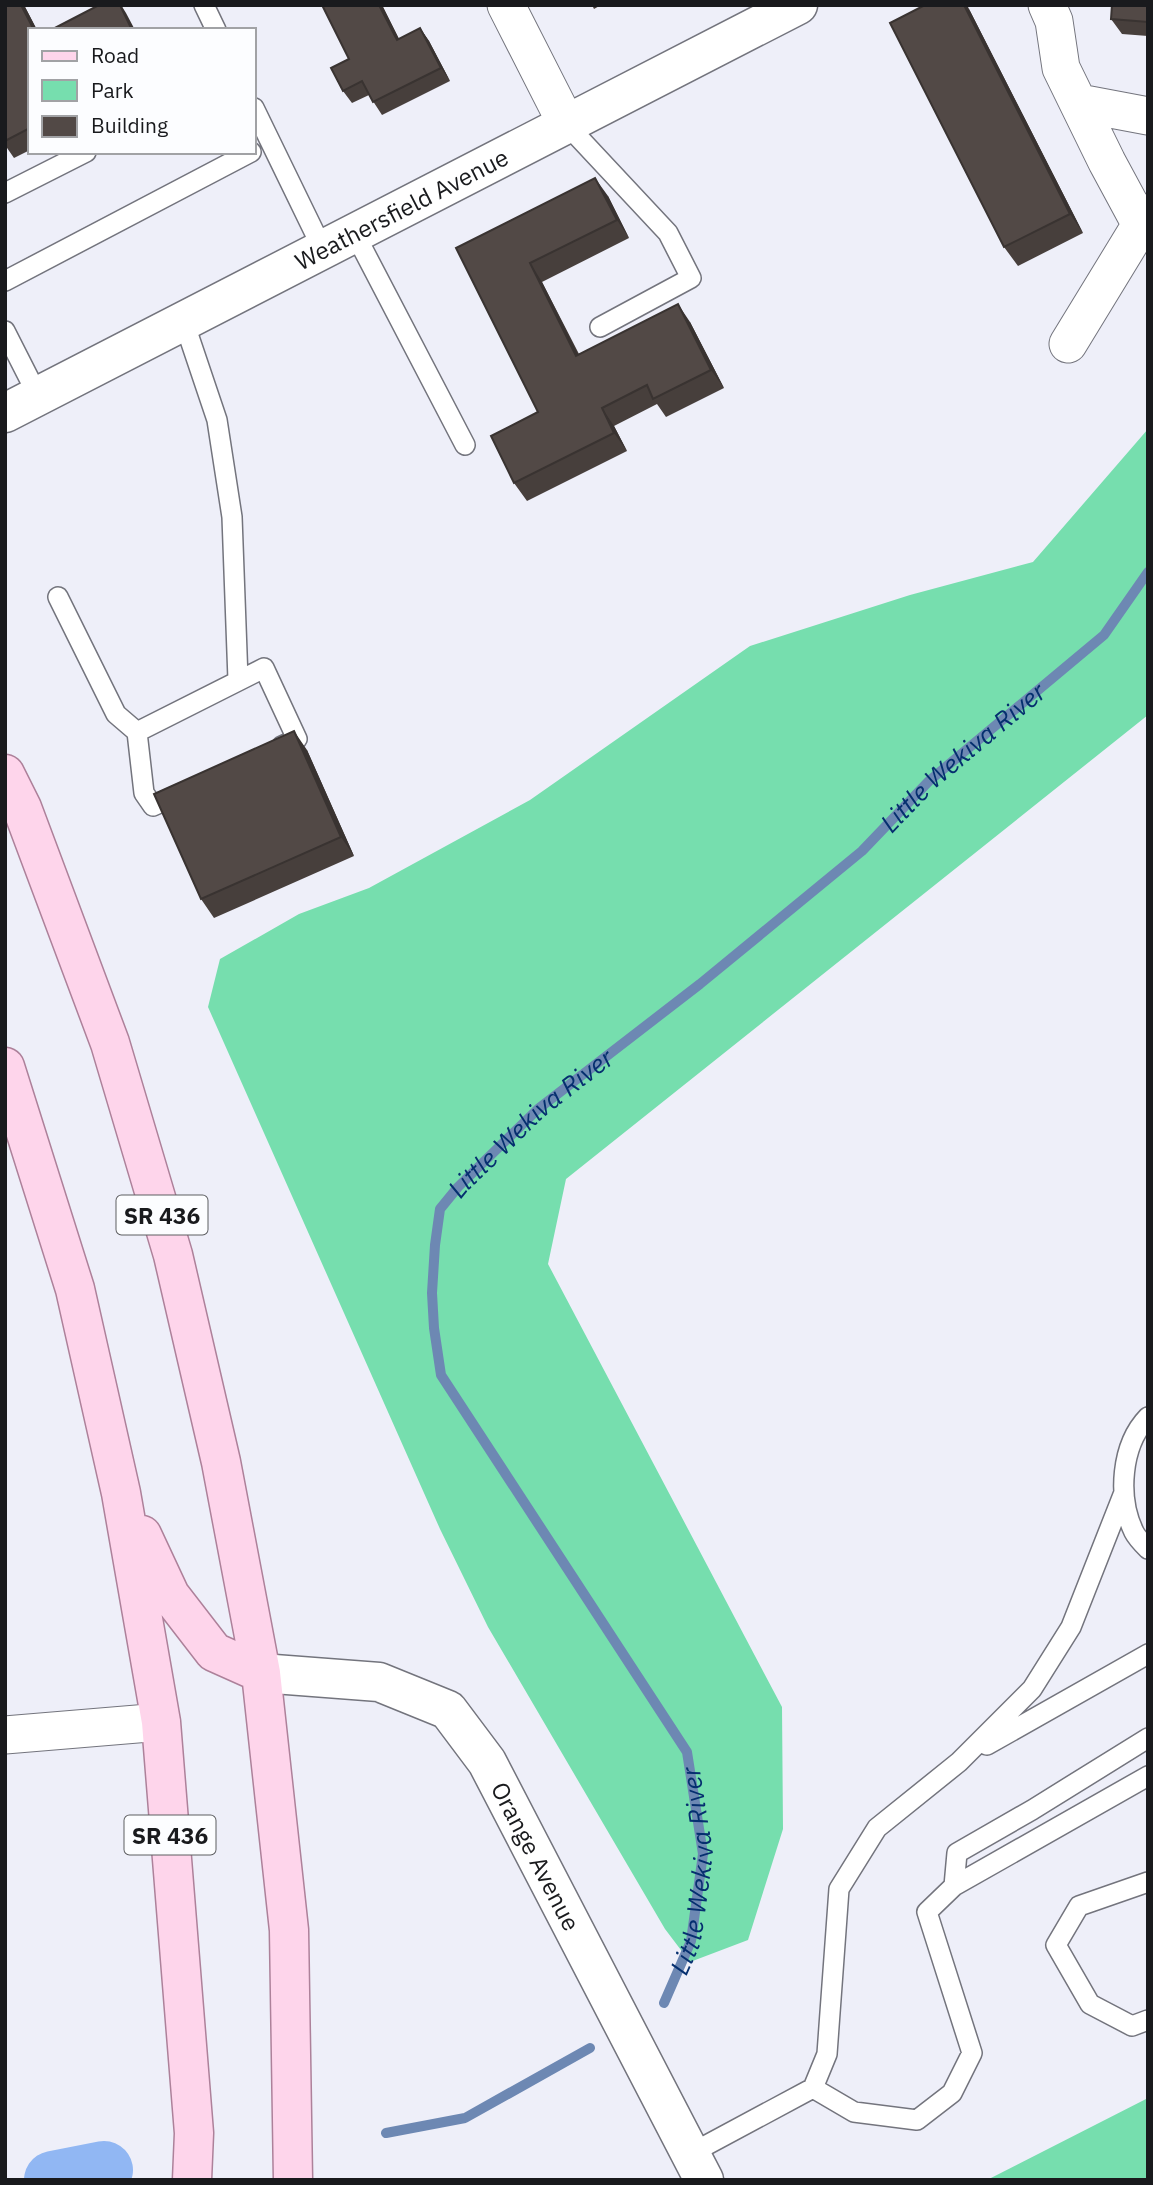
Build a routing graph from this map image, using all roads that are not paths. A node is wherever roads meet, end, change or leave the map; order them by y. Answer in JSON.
{"nodes":[{"id":1,"x":204,"y":5,"type":"edge"},
{"id":2,"x":506,"y":5,"type":"edge"},
{"id":3,"x":798,"y":5,"type":"edge"},
{"id":4,"x":1052,"y":10,"type":"edge"},
{"id":5,"x":215,"y":28,"type":"edge"},
{"id":6,"x":1079,"y":103,"type":"junction"},
{"id":7,"x":1148,"y":116,"type":"edge"},
{"id":8,"x":566,"y":125,"type":"junction"},
{"id":9,"x":256,"y":128,"type":"edge"},
{"id":10,"x":258,"y":148,"type":"edge"},
{"id":11,"x":82,"y":154,"type":"edge"},
{"id":12,"x":247,"y":154,"type":"edge"},
{"id":13,"x":5,"y":193,"type":"edge"},
{"id":14,"x":1144,"y":219,"type":"edge"},
{"id":15,"x":339,"y":242,"type":"junction"},
{"id":16,"x":5,"y":281,"type":"edge"},
{"id":17,"x":184,"y":322,"type":"junction"},
{"id":18,"x":600,"y":327,"type":"dead end"},
{"id":19,"x":5,"y":331,"type":"edge"},
{"id":20,"x":1068,"y":344,"type":"dead end"},
{"id":21,"x":22,"y":405,"type":"edge"},
{"id":22,"x":464,"y":445,"type":"dead end"},
{"id":23,"x":58,"y":597,"type":"dead end"},
{"id":24,"x":238,"y":680,"type":"junction"},
{"id":25,"x":137,"y":732,"type":"junction"},
{"id":26,"x":261,"y":756,"type":"edge"},
{"id":27,"x":5,"y":774,"type":"edge"},
{"id":28,"x":201,"y":784,"type":"edge"},
{"id":29,"x":5,"y":1067,"type":"edge"},
{"id":30,"x":1148,"y":1417,"type":"edge"},
{"id":31,"x":121,"y":1493,"type":"junction"},
{"id":32,"x":1123,"y":1495,"type":"junction"},
{"id":33,"x":1148,"y":1549,"type":"edge"},
{"id":34,"x":1148,"y":1654,"type":"edge"},
{"id":35,"x":261,"y":1673,"type":"junction"},
{"id":36,"x":161,"y":1722,"type":"junction"},
{"id":37,"x":5,"y":1734,"type":"edge"},
{"id":38,"x":1148,"y":1738,"type":"edge"},
{"id":39,"x":959,"y":1762,"type":"junction"},
{"id":40,"x":1148,"y":1776,"type":"edge"},
{"id":41,"x":1148,"y":1882,"type":"edge"},
{"id":42,"x":954,"y":1886,"type":"junction"},
{"id":43,"x":1148,"y":2020,"type":"edge"},
{"id":44,"x":813,"y":2088,"type":"junction"},
{"id":45,"x":697,"y":2167,"type":"edge"},
{"id":46,"x":192,"y":2180,"type":"edge"},
{"id":47,"x":293,"y":2180,"type":"edge"}],
"edges":[{"from":1,"to":5,"type":"lane"},
{"from":2,"to":8,"type":"street"},
{"from":3,"to":8,"type":"street","name":"Weathersfield Avenue"},
{"from":4,"to":6,"type":"street"},
{"from":6,"to":7,"type":"street"},
{"from":6,"to":14,"type":"street"},
{"from":8,"to":15,"type":"street","name":"Weathersfield Avenue"},
{"from":8,"to":18,"type":"lane"},
{"from":9,"to":10,"type":"lane"},
{"from":10,"to":15,"type":"lane"},
{"from":11,"to":13,"type":"lane"},
{"from":12,"to":16,"type":"lane"},
{"from":14,"to":20,"type":"street"},
{"from":15,"to":17,"type":"street","name":"Weathersfield Avenue"},
{"from":15,"to":22,"type":"lane"},
{"from":17,"to":21,"type":"street","name":"Weathersfield Avenue"},
{"from":17,"to":24,"type":"lane"},
{"from":19,"to":21,"type":"lane"},
{"from":23,"to":25,"type":"lane"},
{"from":24,"to":25,"type":"lane"},
{"from":24,"to":26,"type":"lane"},
{"from":25,"to":28,"type":"lane"},
{"from":27,"to":35,"type":"main road","number":"SR 436"},
{"from":29,"to":31,"type":"main road","number":"SR 436"},
{"from":30,"to":32,"type":"lane"},
{"from":31,"to":35,"type":"main road"},
{"from":31,"to":36,"type":"main road","number":"SR 436"},
{"from":32,"to":33,"type":"lane"},
{"from":32,"to":39,"type":"lane"},
{"from":34,"to":39,"type":"lane"},
{"from":35,"to":45,"type":"street","name":"Orange Avenue"},
{"from":35,"to":47,"type":"main road","number":"SR 436"},
{"from":36,"to":37,"type":"street"},
{"from":36,"to":46,"type":"main road","number":"SR 436"},
{"from":38,"to":42,"type":"lane"},
{"from":39,"to":44,"type":"lane"},
{"from":40,"to":42,"type":"lane"},
{"from":41,"to":43,"type":"lane"},
{"from":42,"to":44,"type":"lane"},
{"from":44,"to":45,"type":"lane"}]}
